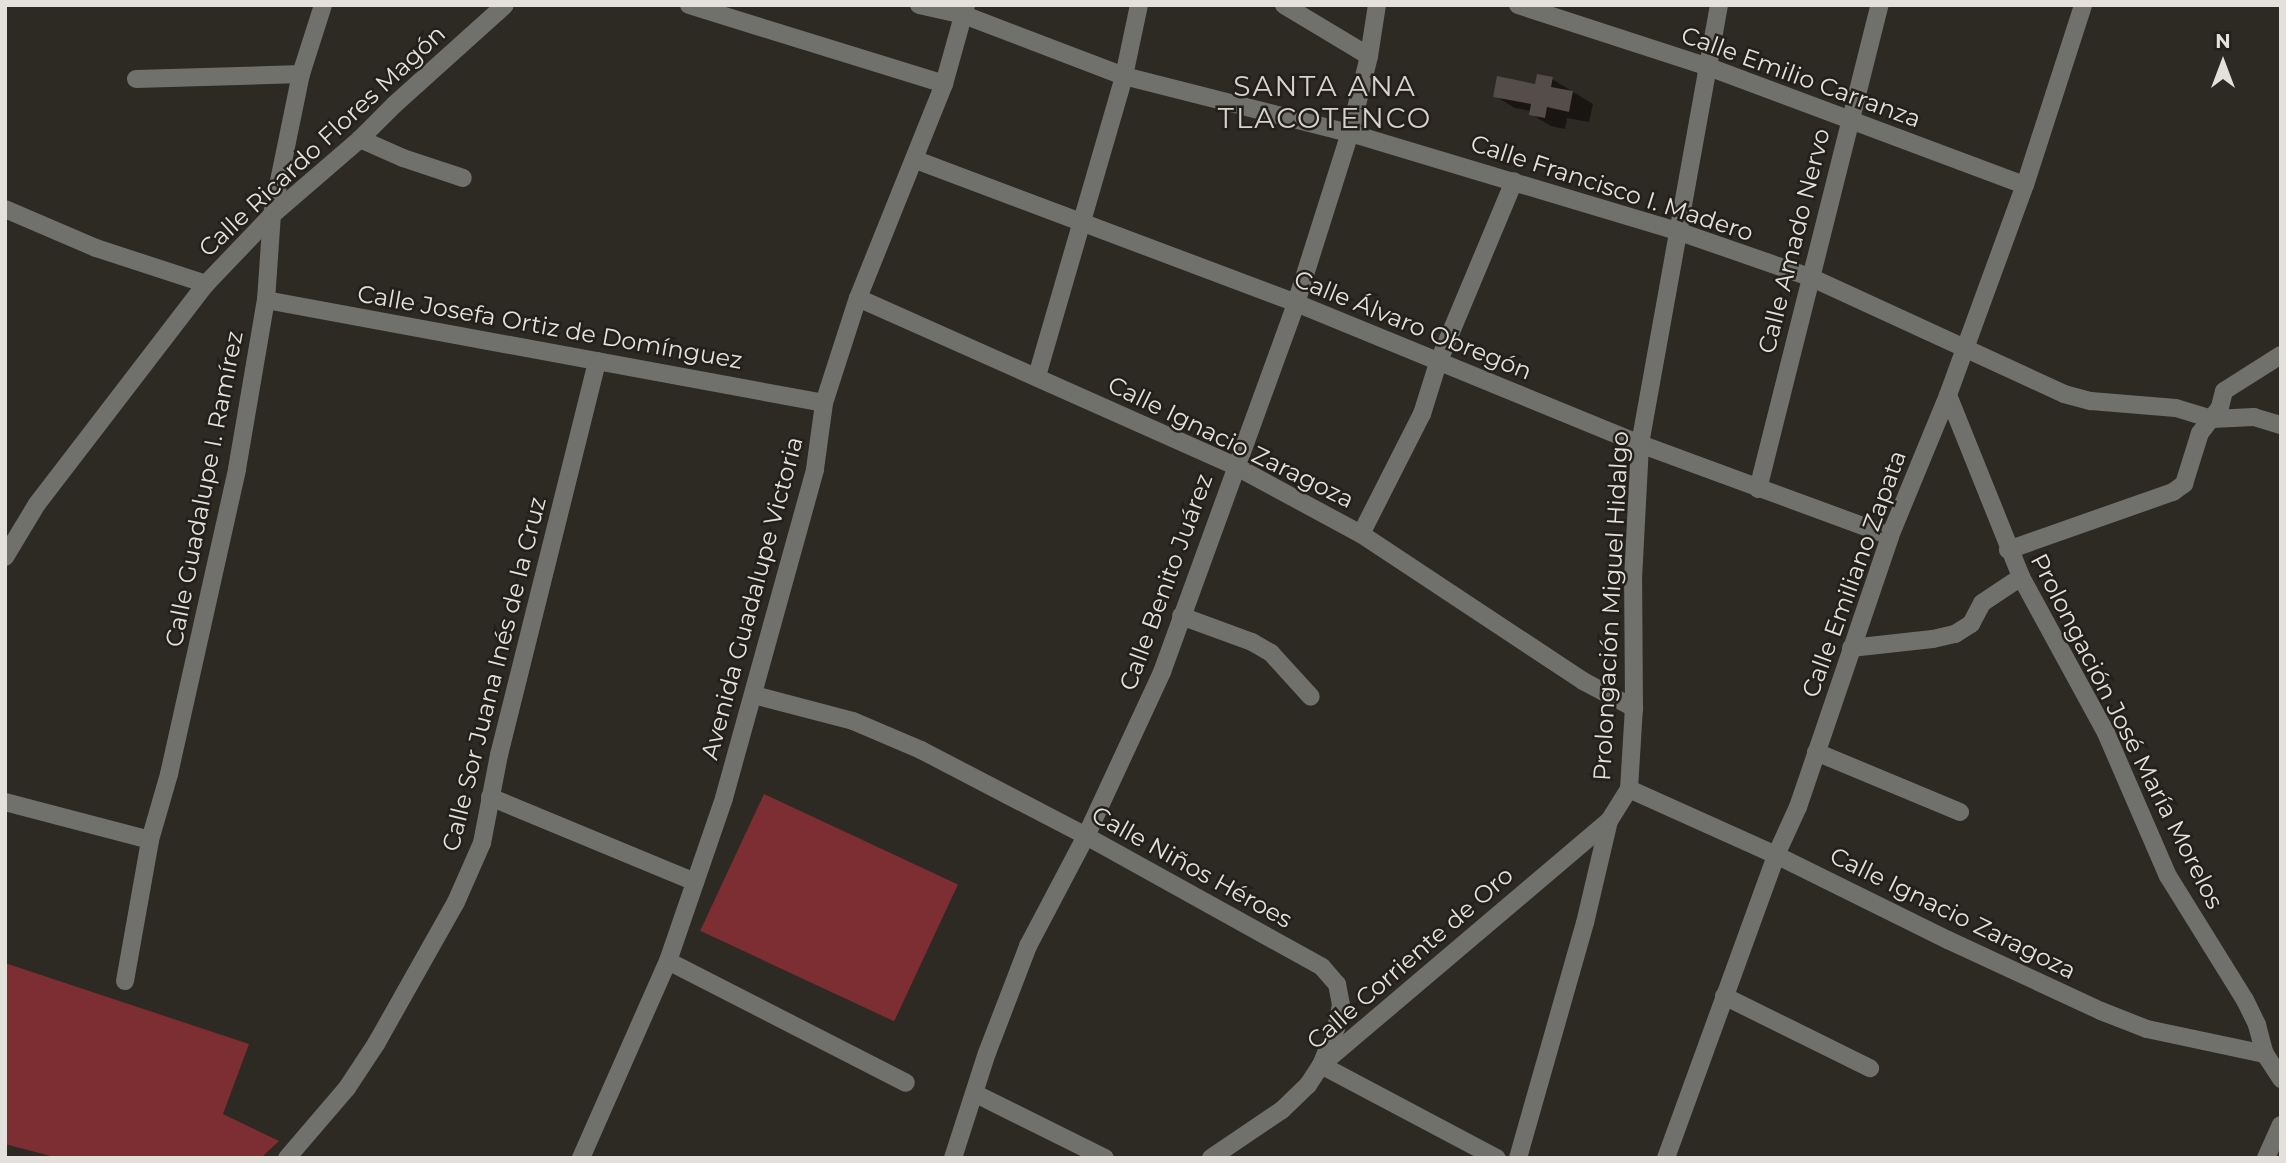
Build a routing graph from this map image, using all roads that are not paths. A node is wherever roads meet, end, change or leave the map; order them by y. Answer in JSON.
{"nodes":[{"id":1,"x":323,"y":5,"type":"edge"},
{"id":2,"x":505,"y":5,"type":"edge"},
{"id":3,"x":689,"y":5,"type":"edge"},
{"id":4,"x":919,"y":5,"type":"edge"},
{"id":5,"x":1139,"y":5,"type":"edge"},
{"id":6,"x":1284,"y":5,"type":"edge"},
{"id":7,"x":1377,"y":5,"type":"edge"},
{"id":8,"x":1719,"y":5,"type":"edge"},
{"id":9,"x":1880,"y":5,"type":"edge"},
{"id":10,"x":2084,"y":5,"type":"edge"},
{"id":11,"x":1524,"y":6,"type":"edge"},
{"id":12,"x":965,"y":10,"type":"edge"},
{"id":13,"x":1369,"y":56,"type":"junction"},
{"id":14,"x":1706,"y":66,"type":"junction"},
{"id":15,"x":301,"y":74,"type":"junction"},
{"id":16,"x":1124,"y":76,"type":"junction"},
{"id":17,"x":136,"y":79,"type":"dead end"},
{"id":18,"x":944,"y":84,"type":"junction"},
{"id":19,"x":1849,"y":121,"type":"junction"},
{"id":20,"x":1350,"y":133,"type":"junction"},
{"id":21,"x":360,"y":139,"type":"junction"},
{"id":22,"x":916,"y":160,"type":"junction"},
{"id":23,"x":463,"y":178,"type":"dead end"},
{"id":24,"x":1514,"y":181,"type":"junction"},
{"id":25,"x":2025,"y":185,"type":"junction"},
{"id":26,"x":5,"y":209,"type":"edge"},
{"id":27,"x":272,"y":215,"type":"junction"},
{"id":28,"x":1083,"y":224,"type":"junction"},
{"id":29,"x":1677,"y":232,"type":"junction"},
{"id":30,"x":1810,"y":277,"type":"junction"},
{"id":31,"x":206,"y":284,"type":"junction"},
{"id":32,"x":858,"y":298,"type":"junction"},
{"id":33,"x":266,"y":300,"type":"junction"},
{"id":34,"x":1296,"y":303,"type":"junction"},
{"id":35,"x":1964,"y":348,"type":"junction"},
{"id":36,"x":2281,"y":355,"type":"edge"},
{"id":37,"x":597,"y":361,"type":"junction"},
{"id":38,"x":1438,"y":363,"type":"junction"},
{"id":39,"x":1037,"y":376,"type":"junction"},
{"id":40,"x":1948,"y":395,"type":"junction"},
{"id":41,"x":824,"y":403,"type":"junction"},
{"id":42,"x":2211,"y":419,"type":"junction"},
{"id":43,"x":2281,"y":425,"type":"edge"},
{"id":44,"x":1640,"y":444,"type":"junction"},
{"id":45,"x":1235,"y":466,"type":"junction"},
{"id":46,"x":1758,"y":489,"type":"junction"},
{"id":47,"x":1362,"y":534,"type":"junction"},
{"id":48,"x":1891,"y":536,"type":"junction"},
{"id":49,"x":2008,"y":550,"type":"junction"},
{"id":50,"x":5,"y":557,"type":"edge"},
{"id":51,"x":2021,"y":578,"type":"junction"},
{"id":52,"x":1181,"y":616,"type":"junction"},
{"id":53,"x":1851,"y":648,"type":"junction"},
{"id":54,"x":754,"y":695,"type":"junction"},
{"id":55,"x":1311,"y":697,"type":"dead end"},
{"id":56,"x":1634,"y":708,"type":"junction"},
{"id":57,"x":1816,"y":752,"type":"junction"},
{"id":58,"x":1629,"y":789,"type":"junction"},
{"id":59,"x":490,"y":797,"type":"junction"},
{"id":60,"x":5,"y":802,"type":"edge"},
{"id":61,"x":1960,"y":812,"type":"dead end"},
{"id":62,"x":1609,"y":821,"type":"junction"},
{"id":63,"x":1086,"y":836,"type":"junction"},
{"id":64,"x":150,"y":840,"type":"junction"},
{"id":65,"x":1776,"y":855,"type":"junction"},
{"id":66,"x":695,"y":882,"type":"junction"},
{"id":67,"x":668,"y":961,"type":"junction"},
{"id":68,"x":125,"y":981,"type":"dead end"},
{"id":69,"x":1724,"y":996,"type":"junction"},
{"id":70,"x":2265,"y":1054,"type":"junction"},
{"id":71,"x":1321,"y":1065,"type":"junction"},
{"id":72,"x":1870,"y":1068,"type":"dead end"},
{"id":73,"x":2281,"y":1079,"type":"edge"},
{"id":74,"x":906,"y":1083,"type":"dead end"},
{"id":75,"x":976,"y":1094,"type":"junction"},
{"id":76,"x":2281,"y":1125,"type":"edge"},
{"id":77,"x":287,"y":1158,"type":"edge"},
{"id":78,"x":581,"y":1158,"type":"edge"},
{"id":79,"x":953,"y":1158,"type":"edge"},
{"id":80,"x":1105,"y":1158,"type":"edge"},
{"id":81,"x":1212,"y":1158,"type":"edge"},
{"id":82,"x":1497,"y":1158,"type":"edge"},
{"id":83,"x":1518,"y":1158,"type":"edge"},
{"id":84,"x":1666,"y":1158,"type":"edge"},
{"id":85,"x":2266,"y":1158,"type":"edge"}],
"edges":[{"from":1,"to":15,"type":"street","name":"Calle Guadalupe I. Ramírez"},
{"from":2,"to":21,"type":"street","name":"Calle Ricardo Flores Magón"},
{"from":3,"to":18,"type":"street"},
{"from":4,"to":12,"type":"street","name":"Calle Francisco I. Madero"},
{"from":5,"to":16,"type":"street"},
{"from":6,"to":13,"type":"street"},
{"from":7,"to":13,"type":"street","name":"Calle Benito Juárez"},
{"from":8,"to":14,"type":"street","name":"Prolongación Miguel Hidalgo"},
{"from":9,"to":19,"type":"street","name":"Calle Amado Nervo"},
{"from":10,"to":25,"type":"street","name":"Calle Emiliano Zapata"},
{"from":11,"to":14,"type":"street","name":"Calle Emilio Carranza"},
{"from":12,"to":16,"type":"street","name":"Calle Francisco I. Madero"},
{"from":12,"to":18,"type":"street","name":"Avenida Guadalupe Victoria"},
{"from":13,"to":20,"type":"street","name":"Calle Benito Juárez"},
{"from":14,"to":19,"type":"street","name":"Calle Emilio Carranza"},
{"from":14,"to":29,"type":"street","name":"Prolongación Miguel Hidalgo"},
{"from":15,"to":17,"type":"street"},
{"from":15,"to":27,"type":"street","name":"Calle Guadalupe I. Ramírez"},
{"from":16,"to":20,"type":"street","name":"Calle Francisco I. Madero"},
{"from":16,"to":28,"type":"street"},
{"from":18,"to":22,"type":"street","name":"Avenida Guadalupe Victoria"},
{"from":19,"to":25,"type":"street","name":"Calle Emilio Carranza"},
{"from":19,"to":30,"type":"street","name":"Calle Amado Nervo"},
{"from":20,"to":24,"type":"street","name":"Calle Francisco I. Madero"},
{"from":20,"to":34,"type":"street","name":"Calle Benito Juárez"},
{"from":21,"to":23,"type":"street"},
{"from":21,"to":27,"type":"street","name":"Calle Ricardo Flores Magón"},
{"from":22,"to":28,"type":"street","name":"Calle Álvaro Obregón"},
{"from":22,"to":32,"type":"street","name":"Avenida Guadalupe Victoria"},
{"from":24,"to":29,"type":"street","name":"Calle Francisco I. Madero"},
{"from":24,"to":38,"type":"street"},
{"from":25,"to":35,"type":"street","name":"Calle Emiliano Zapata"},
{"from":26,"to":31,"type":"street"},
{"from":27,"to":31,"type":"street","name":"Calle Ricardo Flores Magón"},
{"from":27,"to":33,"type":"street","name":"Calle Guadalupe I. Ramírez"},
{"from":28,"to":34,"type":"street","name":"Calle Álvaro Obregón"},
{"from":28,"to":39,"type":"street"},
{"from":29,"to":30,"type":"street","name":"Calle Francisco I. Madero"},
{"from":29,"to":44,"type":"street","name":"Prolongación Miguel Hidalgo"},
{"from":30,"to":35,"type":"street","name":"Calle Francisco I. Madero"},
{"from":30,"to":46,"type":"street","name":"Calle Amado Nervo"},
{"from":31,"to":50,"type":"street","name":"Calle Ricardo Flores Magón"},
{"from":32,"to":39,"type":"street","name":"Calle Ignacio Zaragoza"},
{"from":32,"to":41,"type":"street","name":"Avenida Guadalupe Victoria"},
{"from":33,"to":37,"type":"street","name":"Calle Josefa Ortiz de Domínguez"},
{"from":33,"to":64,"type":"street","name":"Calle Guadalupe I. Ramírez"},
{"from":34,"to":38,"type":"street","name":"Calle Álvaro Obregón"},
{"from":34,"to":45,"type":"street","name":"Calle Benito Juárez"},
{"from":35,"to":40,"type":"street","name":"Calle Emiliano Zapata"},
{"from":35,"to":42,"type":"street","name":"Calle Francisco I. Madero"},
{"from":36,"to":42,"type":"street"},
{"from":37,"to":41,"type":"street","name":"Calle Josefa Ortiz de Domínguez"},
{"from":37,"to":59,"type":"street","name":"Calle Sor Juana Inés de la Cruz"},
{"from":38,"to":44,"type":"street","name":"Calle Álvaro Obregón"},
{"from":38,"to":47,"type":"street"},
{"from":39,"to":45,"type":"street","name":"Calle Ignacio Zaragoza"},
{"from":40,"to":48,"type":"street","name":"Calle Emiliano Zapata"},
{"from":40,"to":49,"type":"street","name":"Prolongación José María Morelos"},
{"from":41,"to":54,"type":"street","name":"Avenida Guadalupe Victoria"},
{"from":42,"to":43,"type":"street","name":"Calle Francisco I. Madero"},
{"from":42,"to":49,"type":"street"},
{"from":44,"to":46,"type":"street","name":"Calle Álvaro Obregón"},
{"from":44,"to":56,"type":"street","name":"Prolongación Miguel Hidalgo"},
{"from":45,"to":47,"type":"street","name":"Calle Ignacio Zaragoza"},
{"from":45,"to":52,"type":"street","name":"Calle Benito Juárez"},
{"from":46,"to":48,"type":"street","name":"Calle Álvaro Obregón"},
{"from":47,"to":56,"type":"street","name":"Calle Ignacio Zaragoza"},
{"from":48,"to":53,"type":"street","name":"Calle Emiliano Zapata"},
{"from":49,"to":51,"type":"street","name":"Prolongación José María Morelos"},
{"from":51,"to":53,"type":"street"},
{"from":51,"to":70,"type":"street","name":"Prolongación José María Morelos"},
{"from":52,"to":55,"type":"street"},
{"from":52,"to":63,"type":"street","name":"Calle Benito Juárez"},
{"from":53,"to":57,"type":"street","name":"Calle Emiliano Zapata"},
{"from":54,"to":63,"type":"street","name":"Calle Niños Héroes"},
{"from":54,"to":66,"type":"street","name":"Avenida Guadalupe Victoria"},
{"from":56,"to":58,"type":"street","name":"Prolongación Miguel Hidalgo"},
{"from":57,"to":61,"type":"street"},
{"from":57,"to":65,"type":"street","name":"Calle Emiliano Zapata"},
{"from":58,"to":62,"type":"street","name":"Prolongación Miguel Hidalgo"},
{"from":58,"to":65,"type":"street","name":"Calle Ignacio Zaragoza"},
{"from":59,"to":66,"type":"street"},
{"from":59,"to":77,"type":"street","name":"Calle Sor Juana Inés de la Cruz"},
{"from":60,"to":64,"type":"street"},
{"from":62,"to":71,"type":"street","name":"Calle Corriente de Oro"},
{"from":62,"to":83,"type":"street","name":"Prolongación Miguel Hidalgo"},
{"from":63,"to":71,"type":"street","name":"Calle Niños Héroes"},
{"from":63,"to":75,"type":"street","name":"Calle Benito Juárez"},
{"from":64,"to":68,"type":"street","name":"Calle Guadalupe I. Ramírez"},
{"from":65,"to":69,"type":"street","name":"Calle Emiliano Zapata"},
{"from":65,"to":70,"type":"street","name":"Calle Ignacio Zaragoza"},
{"from":66,"to":67,"type":"street","name":"Avenida Guadalupe Victoria"},
{"from":67,"to":74,"type":"street"},
{"from":67,"to":78,"type":"street","name":"Avenida Guadalupe Victoria"},
{"from":69,"to":72,"type":"street"},
{"from":69,"to":84,"type":"street","name":"Calle Emiliano Zapata"},
{"from":70,"to":73,"type":"street","name":"Prolongación José María Morelos"},
{"from":71,"to":81,"type":"street","name":"Calle Corriente de Oro"},
{"from":71,"to":82,"type":"street"},
{"from":75,"to":79,"type":"street","name":"Calle Benito Juárez"},
{"from":75,"to":80,"type":"street"},
{"from":76,"to":85,"type":"street"}]}
